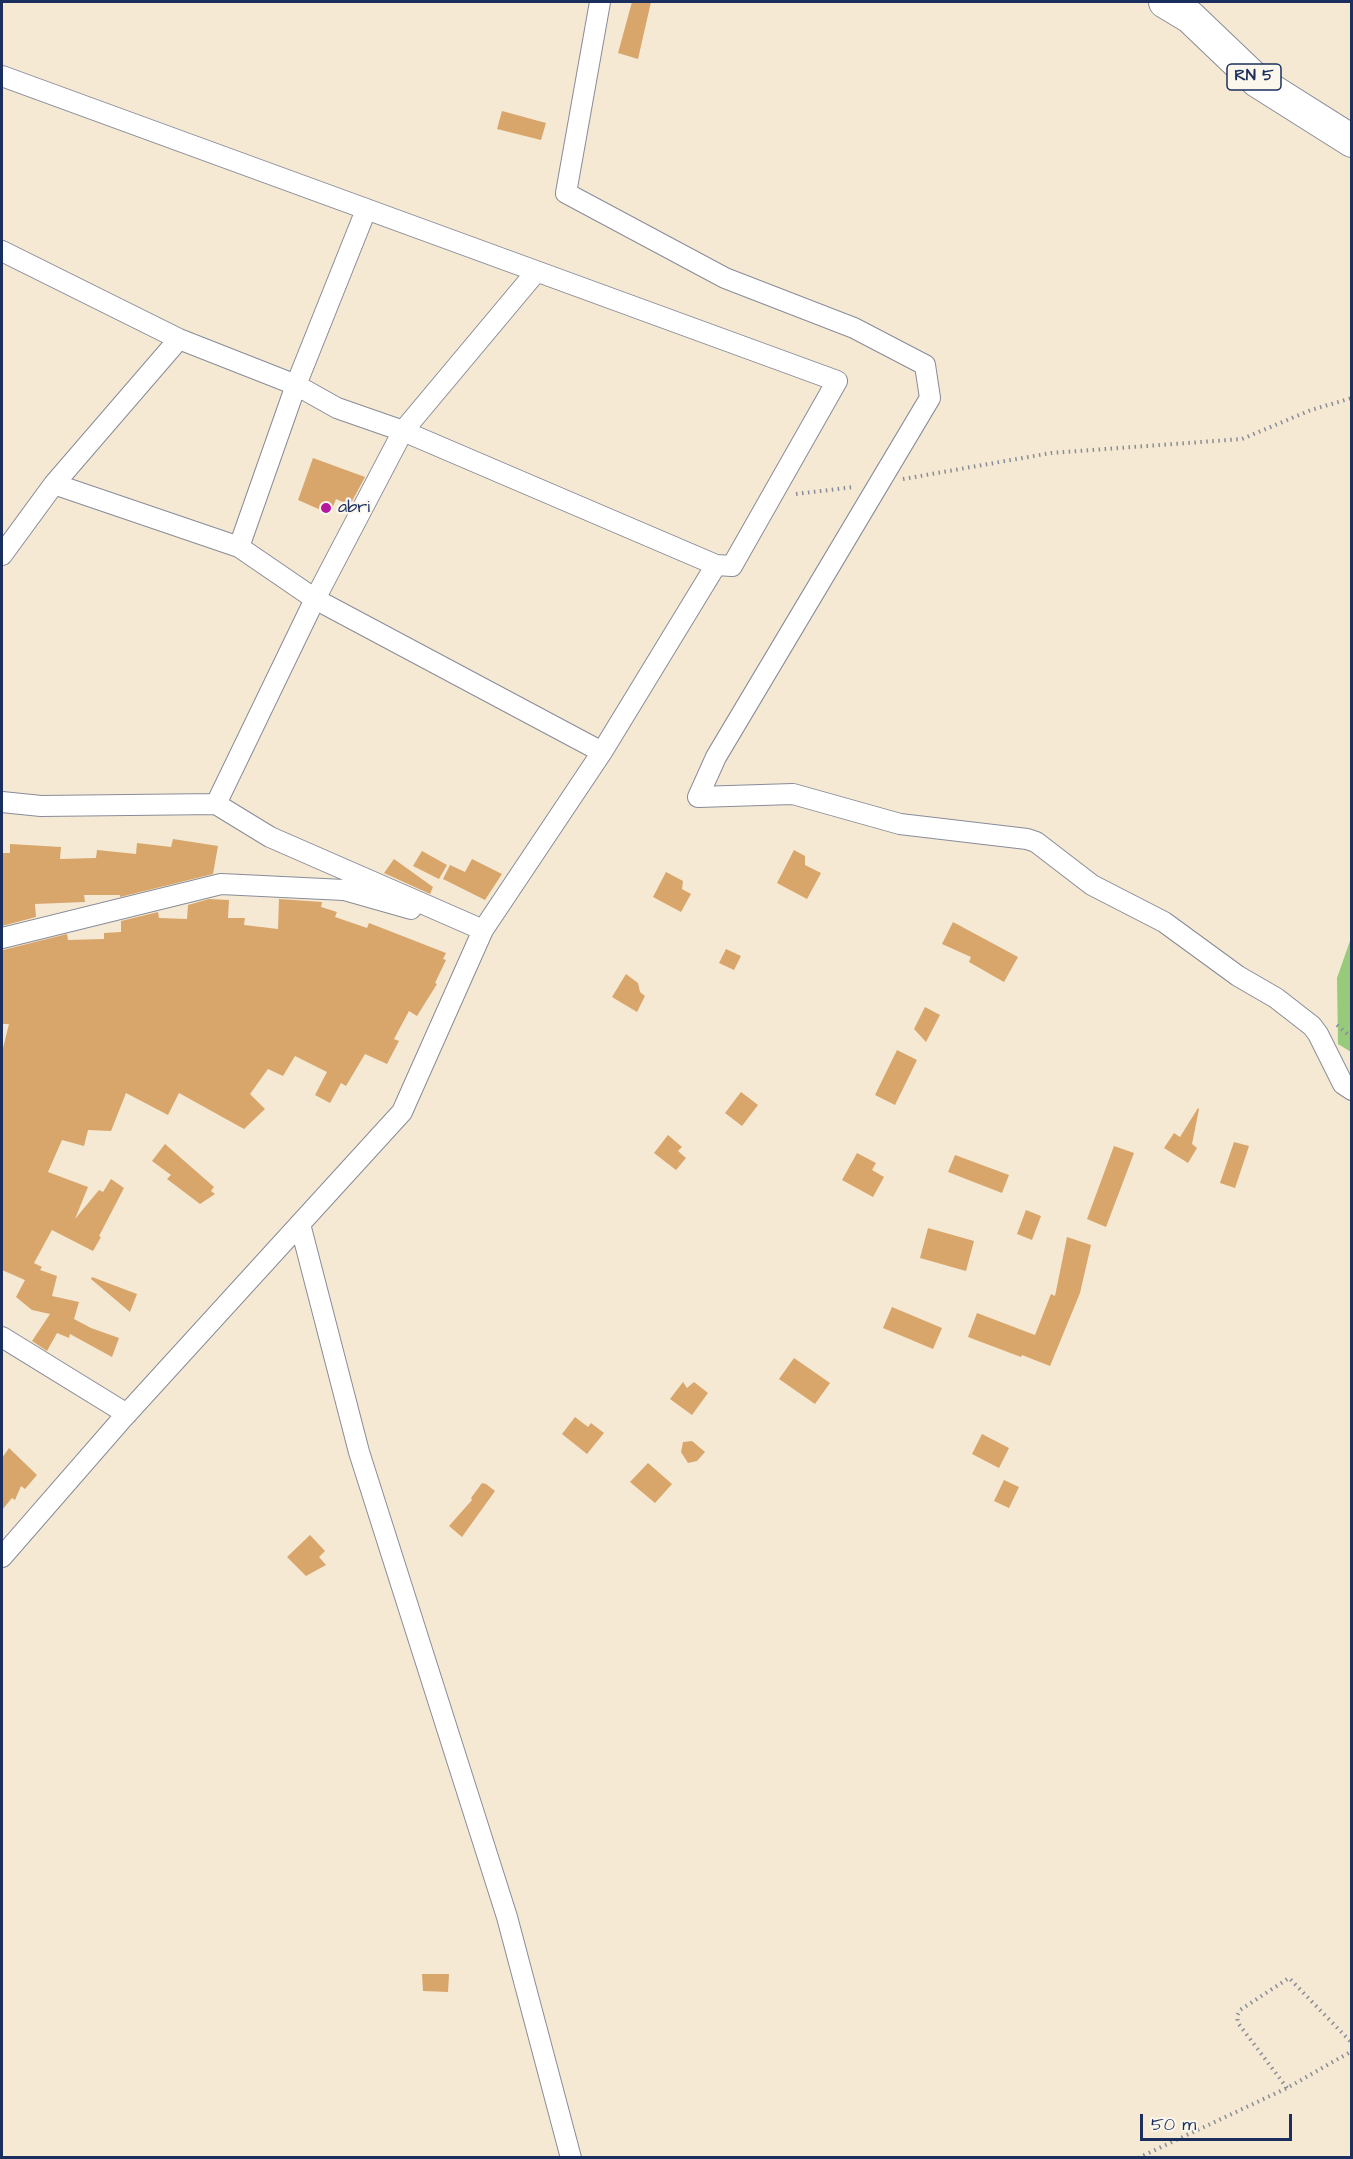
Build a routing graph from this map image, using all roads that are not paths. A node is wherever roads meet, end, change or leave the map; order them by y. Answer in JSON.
{"nodes":[{"id":1,"x":600,"y":2,"type":"edge"},
{"id":2,"x":1165,"y":2,"type":"edge"},
{"id":3,"x":2,"y":76,"type":"edge"},
{"id":4,"x":1352,"y":141,"type":"edge"},
{"id":5,"x":366,"y":210,"type":"junction"},
{"id":6,"x":2,"y":251,"type":"edge"},
{"id":7,"x":536,"y":272,"type":"junction"},
{"id":8,"x":179,"y":339,"type":"junction"},
{"id":9,"x":296,"y":385,"type":"junction"},
{"id":10,"x":403,"y":430,"type":"junction"},
{"id":11,"x":54,"y":484,"type":"junction"},
{"id":12,"x":239,"y":547,"type":"junction"},
{"id":13,"x":2,"y":555,"type":"edge"},
{"id":14,"x":716,"y":564,"type":"junction"},
{"id":15,"x":315,"y":599,"type":"junction"},
{"id":16,"x":602,"y":752,"type":"junction"},
{"id":17,"x":2,"y":802,"type":"edge"},
{"id":18,"x":216,"y":804,"type":"junction"},
{"id":19,"x":483,"y":930,"type":"junction"},
{"id":20,"x":2,"y":938,"type":"edge"},
{"id":21,"x":1352,"y":1089,"type":"edge"},
{"id":22,"x":300,"y":1224,"type":"junction"},
{"id":23,"x":2,"y":1337,"type":"edge"},
{"id":24,"x":127,"y":1414,"type":"junction"},
{"id":25,"x":2,"y":1557,"type":"edge"},
{"id":26,"x":571,"y":2157,"type":"edge"}],
"edges":[{"from":1,"to":21,"type":"street"},
{"from":2,"to":4,"type":"main road","number":"RN 5"},
{"from":3,"to":5,"type":"street"},
{"from":5,"to":7,"type":"street"},
{"from":5,"to":9,"type":"street"},
{"from":6,"to":8,"type":"street"},
{"from":7,"to":10,"type":"street"},
{"from":7,"to":14,"type":"street"},
{"from":8,"to":9,"type":"street"},
{"from":8,"to":11,"type":"street"},
{"from":9,"to":10,"type":"street"},
{"from":9,"to":12,"type":"street"},
{"from":10,"to":14,"type":"street"},
{"from":10,"to":15,"type":"street"},
{"from":11,"to":12,"type":"street"},
{"from":11,"to":13,"type":"street"},
{"from":12,"to":15,"type":"street"},
{"from":14,"to":16,"type":"street"},
{"from":15,"to":16,"type":"street"},
{"from":15,"to":18,"type":"street"},
{"from":16,"to":19,"type":"street"},
{"from":17,"to":18,"type":"street"},
{"from":18,"to":19,"type":"street"},
{"from":19,"to":20,"type":"street"},
{"from":19,"to":22,"type":"street"},
{"from":22,"to":24,"type":"street"},
{"from":22,"to":26,"type":"street"},
{"from":23,"to":24,"type":"street"},
{"from":24,"to":25,"type":"street"}]}
